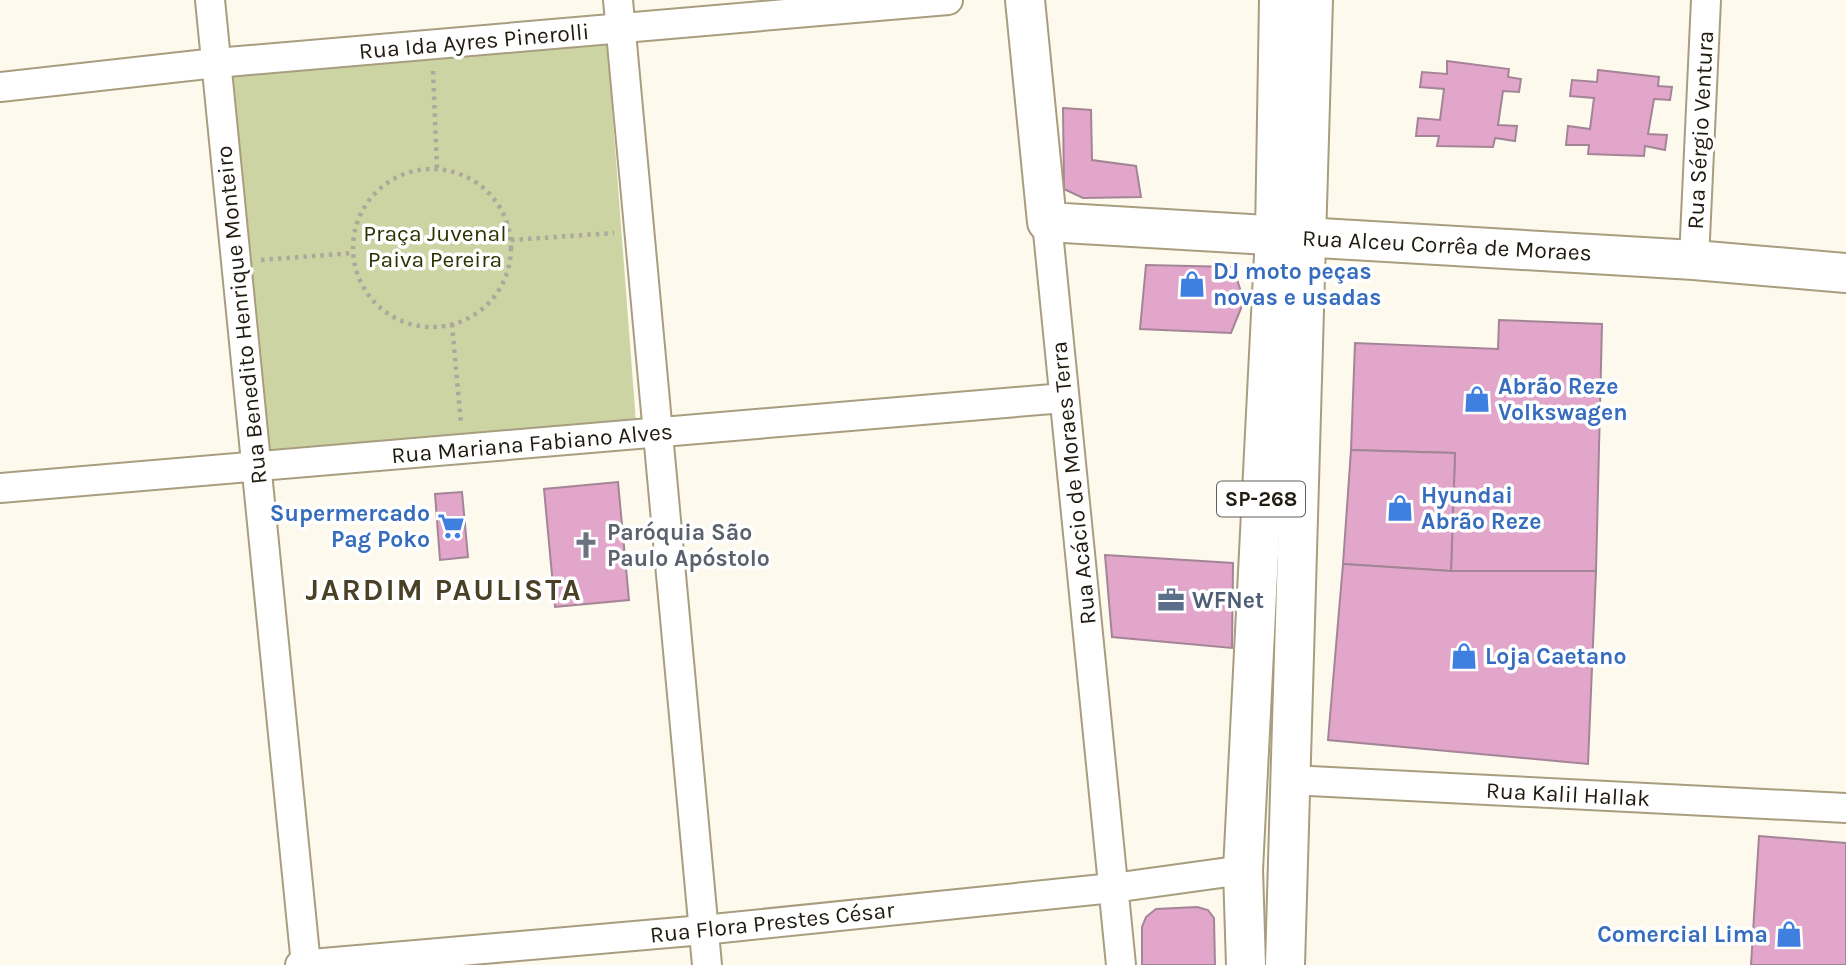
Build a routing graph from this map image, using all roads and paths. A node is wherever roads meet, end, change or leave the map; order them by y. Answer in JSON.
{"nodes":[{"id":1,"x":210,"y":0,"type":"edge"},
{"id":2,"x":618,"y":0,"type":"edge"},
{"id":3,"x":948,"y":0,"type":"edge"},
{"id":4,"x":1025,"y":0,"type":"edge"},
{"id":5,"x":1279,"y":0,"type":"edge"},
{"id":6,"x":1313,"y":0,"type":"edge"},
{"id":7,"x":1706,"y":0,"type":"edge"},
{"id":8,"x":621,"y":29,"type":"junction"},
{"id":9,"x":432,"y":45,"type":"junction"},
{"id":10,"x":216,"y":63,"type":"junction"},
{"id":11,"x":0,"y":87,"type":"edge"},
{"id":12,"x":437,"y":168,"type":"junction"},
{"id":13,"x":1047,"y":222,"type":"junction"},
{"id":14,"x":639,"y":231,"type":"junction"},
{"id":15,"x":1289,"y":235,"type":"junction"},
{"id":16,"x":510,"y":240,"type":"junction"},
{"id":17,"x":353,"y":253,"type":"junction"},
{"id":18,"x":1694,"y":260,"type":"junction"},
{"id":19,"x":236,"y":262,"type":"junction"},
{"id":20,"x":1846,"y":273,"type":"edge"},
{"id":21,"x":452,"y":324,"type":"junction"},
{"id":22,"x":1064,"y":398,"type":"junction"},
{"id":23,"x":656,"y":433,"type":"junction"},
{"id":24,"x":463,"y":448,"type":"junction"},
{"id":25,"x":255,"y":465,"type":"junction"},
{"id":26,"x":0,"y":488,"type":"edge"},
{"id":27,"x":1290,"y":780,"type":"junction"},
{"id":28,"x":1846,"y":808,"type":"edge"},
{"id":29,"x":1243,"y":870,"type":"junction"},
{"id":30,"x":1113,"y":888,"type":"junction"},
{"id":31,"x":704,"y":930,"type":"junction"},
{"id":32,"x":300,"y":965,"type":"edge"},
{"id":33,"x":306,"y":965,"type":"edge"},
{"id":34,"x":707,"y":965,"type":"edge"},
{"id":35,"x":1121,"y":965,"type":"edge"},
{"id":36,"x":1246,"y":965,"type":"edge"},
{"id":37,"x":1285,"y":965,"type":"edge"}],
"edges":[{"from":1,"to":10,"type":"street","name":"Rua Benedito Henrique Monteiro"},
{"from":2,"to":8,"type":"street"},
{"from":3,"to":8,"type":"street","name":"Rua Ida Ayres Pinerolli"},
{"from":4,"to":13,"type":"main road","name":"Rua Acácio de Moraes Terra"},
{"from":5,"to":15,"type":"main road","number":"SP-268"},
{"from":6,"to":15,"type":"main road","number":"SP-268"},
{"from":7,"to":18,"type":"street","name":"Rua Sérgio Ventura"},
{"from":8,"to":9,"type":"street","name":"Rua Ida Ayres Pinerolli"},
{"from":8,"to":14,"type":"street"},
{"from":9,"to":10,"type":"street","name":"Rua Ida Ayres Pinerolli"},
{"from":9,"to":12,"type":"path"},
{"from":10,"to":11,"type":"street","name":"Rua Ida Ayres Pinerolli"},
{"from":10,"to":19,"type":"street","name":"Rua Benedito Henrique Monteiro"},
{"from":12,"to":16,"type":"path"},
{"from":12,"to":17,"type":"path"},
{"from":13,"to":15,"type":"main road","name":"Rua Alceu Corrêa de Moraes"},
{"from":13,"to":22,"type":"street","name":"Rua Acácio de Moraes Terra"},
{"from":14,"to":16,"type":"path"},
{"from":14,"to":23,"type":"street"},
{"from":15,"to":18,"type":"main road","name":"Rua Alceu Corrêa de Moraes"},
{"from":15,"to":27,"type":"main road","number":"SP-268"},
{"from":15,"to":29,"type":"main road","number":"SP-268"},
{"from":16,"to":21,"type":"path"},
{"from":17,"to":19,"type":"path"},
{"from":17,"to":21,"type":"path"},
{"from":18,"to":20,"type":"main road","name":"Rua Alceu Corrêa de Moraes"},
{"from":19,"to":25,"type":"street","name":"Rua Benedito Henrique Monteiro"},
{"from":21,"to":24,"type":"path"},
{"from":22,"to":23,"type":"street","name":"Rua Mariana Fabiano Alves"},
{"from":22,"to":30,"type":"street","name":"Rua Acácio de Moraes Terra"},
{"from":23,"to":24,"type":"street","name":"Rua Mariana Fabiano Alves"},
{"from":23,"to":31,"type":"street"},
{"from":24,"to":25,"type":"street","name":"Rua Mariana Fabiano Alves"},
{"from":25,"to":26,"type":"street","name":"Rua Mariana Fabiano Alves"},
{"from":25,"to":33,"type":"street","name":"Rua Benedito Henrique Monteiro"},
{"from":27,"to":28,"type":"street","name":"Rua Kalil Hallak"},
{"from":27,"to":37,"type":"main road","number":"SP-268"},
{"from":29,"to":30,"type":"street","name":"Rua Flora Prestes César"},
{"from":29,"to":36,"type":"main road","number":"SP-268"},
{"from":30,"to":31,"type":"street","name":"Rua Flora Prestes César"},
{"from":30,"to":35,"type":"street","name":"Rua Acácio de Moraes Terra"},
{"from":31,"to":33,"type":"street","name":"Rua Flora Prestes César"},
{"from":31,"to":34,"type":"street"},
{"from":32,"to":33,"type":"street","name":"Rua Flora Prestes César"}]}
